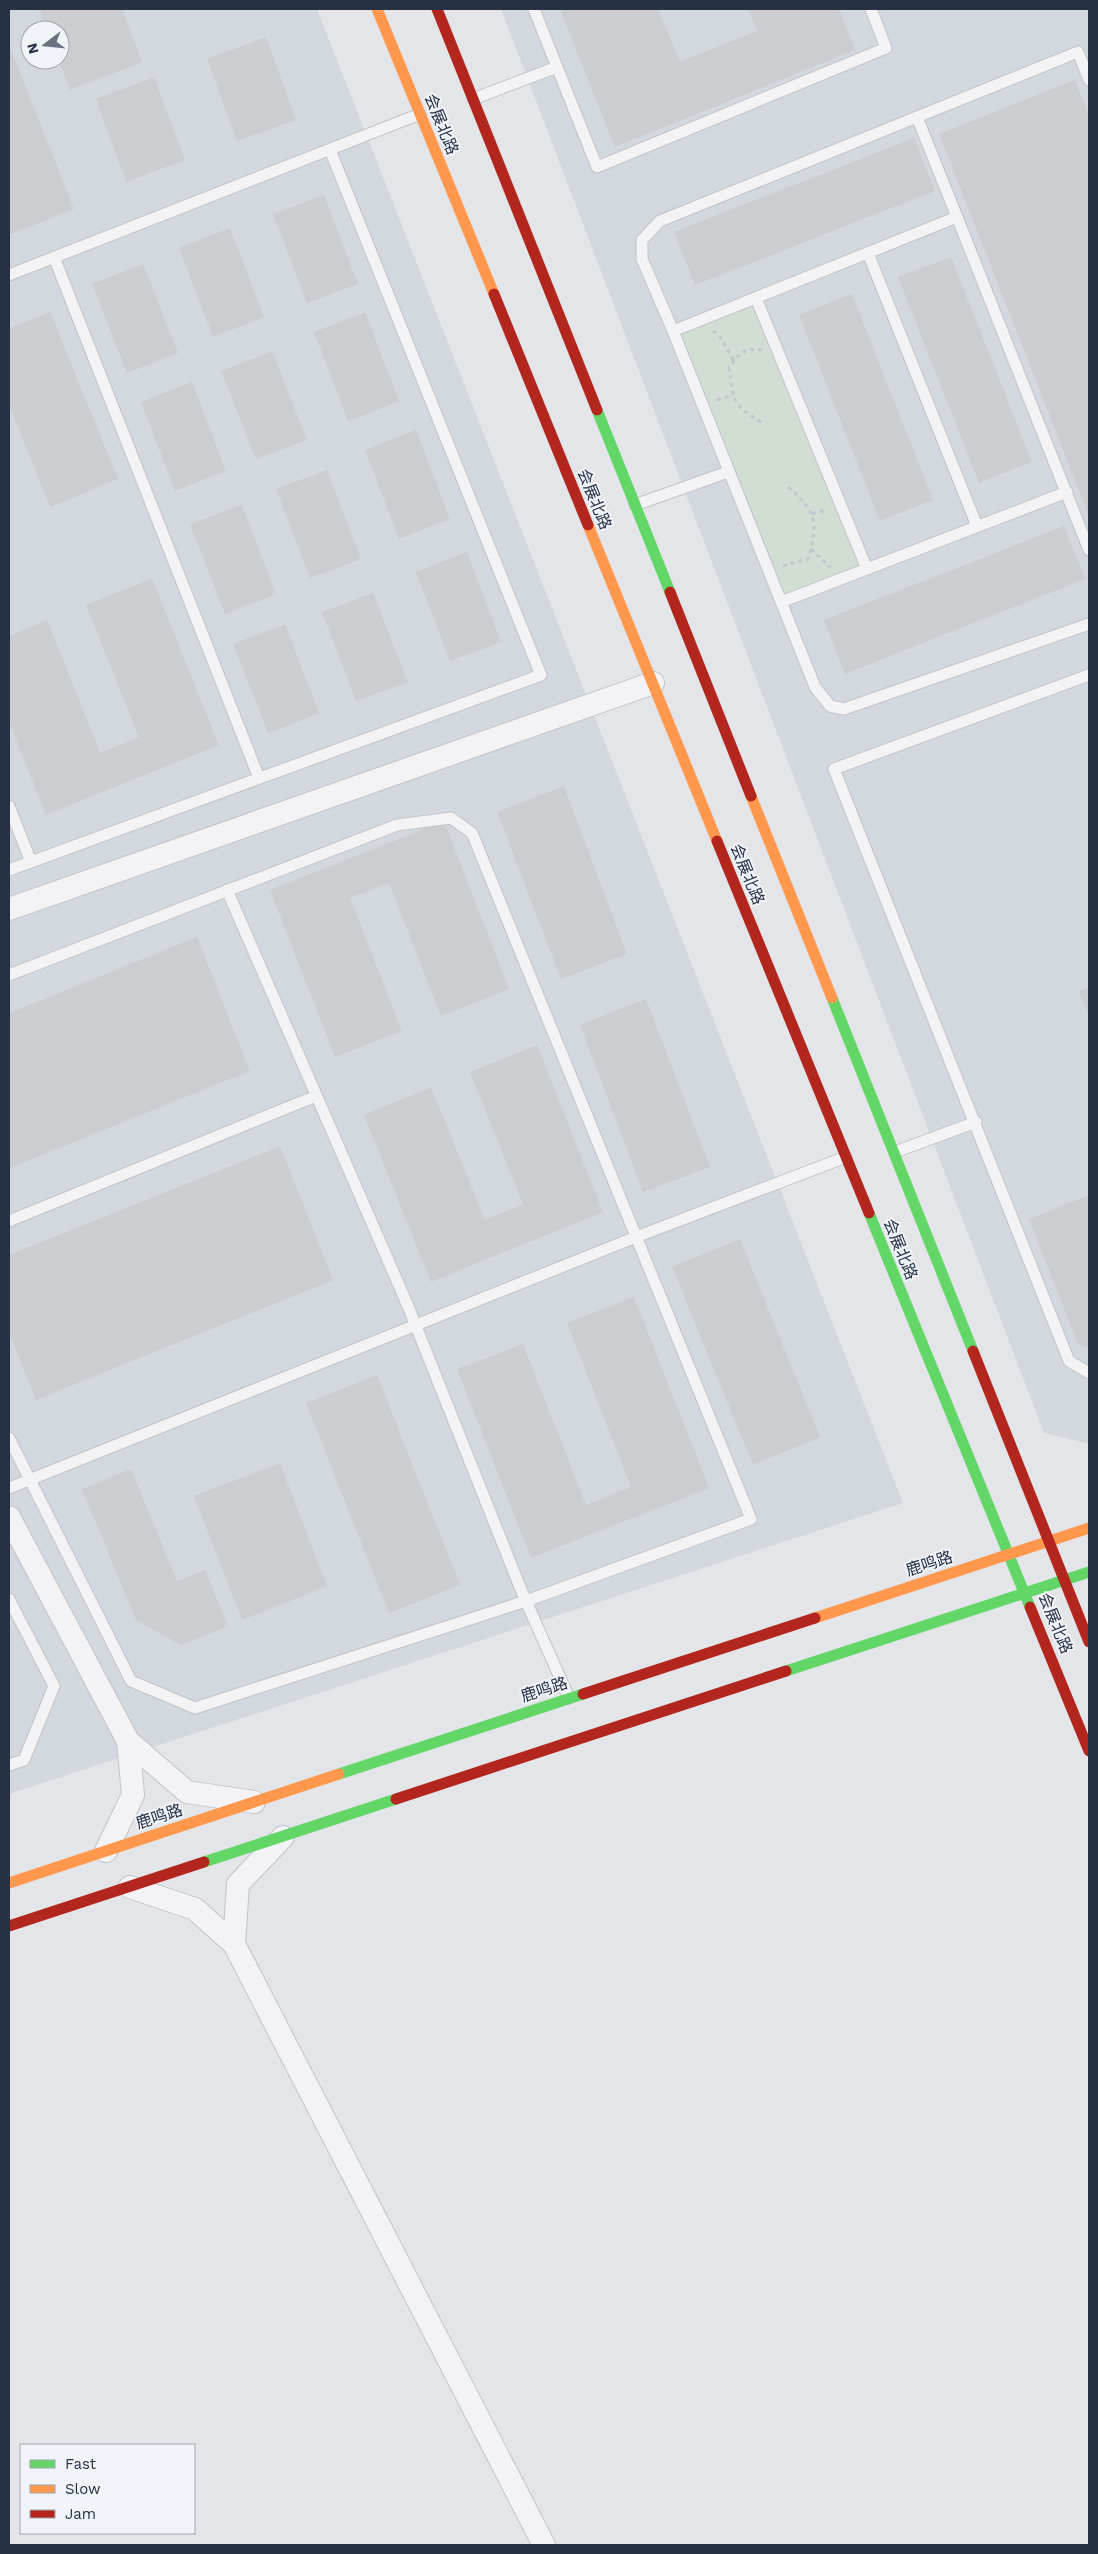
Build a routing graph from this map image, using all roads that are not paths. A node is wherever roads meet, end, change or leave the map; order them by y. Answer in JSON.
{"nodes":[{"id":1,"x":377,"y":9,"type":"edge"},
{"id":2,"x":437,"y":9,"type":"edge"},
{"id":3,"x":534,"y":9,"type":"edge"},
{"id":4,"x":871,"y":9,"type":"edge"},
{"id":5,"x":1089,"y":47,"type":"edge"},
{"id":6,"x":1078,"y":52,"type":"junction"},
{"id":7,"x":557,"y":67,"type":"junction"},
{"id":8,"x":1089,"y":80,"type":"edge"},
{"id":9,"x":473,"y":99,"type":"junction"},
{"id":10,"x":420,"y":114,"type":"junction"},
{"id":11,"x":917,"y":117,"type":"junction"},
{"id":12,"x":330,"y":150,"type":"junction"},
{"id":13,"x":957,"y":217,"type":"junction"},
{"id":14,"x":868,"y":252,"type":"junction"},
{"id":15,"x":54,"y":257,"type":"junction"},
{"id":16,"x":9,"y":275,"type":"edge"},
{"id":17,"x":756,"y":298,"type":"junction"},
{"id":18,"x":673,"y":332,"type":"junction"},
{"id":19,"x":728,"y":472,"type":"junction"},
{"id":20,"x":1067,"y":492,"type":"junction"},
{"id":21,"x":636,"y":505,"type":"junction"},
{"id":22,"x":977,"y":526,"type":"junction"},
{"id":23,"x":1089,"y":550,"type":"edge"},
{"id":24,"x":867,"y":569,"type":"junction"},
{"id":25,"x":781,"y":602,"type":"junction"},
{"id":26,"x":1089,"y":624,"type":"edge"},
{"id":27,"x":1089,"y":675,"type":"edge"},
{"id":28,"x":653,"y":683,"type":"junction"},
{"id":29,"x":259,"y":778,"type":"junction"},
{"id":30,"x":9,"y":806,"type":"edge"},
{"id":31,"x":31,"y":862,"type":"junction"},
{"id":32,"x":9,"y":870,"type":"edge"},
{"id":33,"x":227,"y":890,"type":"junction"},
{"id":34,"x":9,"y":909,"type":"edge"},
{"id":35,"x":9,"y":975,"type":"edge"},
{"id":36,"x":316,"y":1096,"type":"junction"},
{"id":37,"x":976,"y":1122,"type":"junction"},
{"id":38,"x":895,"y":1152,"type":"junction"},
{"id":39,"x":846,"y":1157,"type":"junction"},
{"id":40,"x":9,"y":1221,"type":"edge"},
{"id":41,"x":636,"y":1237,"type":"junction"},
{"id":42,"x":416,"y":1325,"type":"junction"},
{"id":43,"x":1089,"y":1373,"type":"edge"},
{"id":44,"x":9,"y":1438,"type":"edge"},
{"id":45,"x":30,"y":1480,"type":"junction"},
{"id":46,"x":9,"y":1488,"type":"edge"},
{"id":47,"x":9,"y":1517,"type":"edge"},
{"id":48,"x":1089,"y":1528,"type":"edge"},
{"id":49,"x":1050,"y":1541,"type":"junction"},
{"id":50,"x":1008,"y":1554,"type":"junction"},
{"id":51,"x":1089,"y":1572,"type":"edge"},
{"id":52,"x":1065,"y":1580,"type":"junction"},
{"id":53,"x":1026,"y":1593,"type":"junction"},
{"id":54,"x":9,"y":1599,"type":"edge"},
{"id":55,"x":526,"y":1601,"type":"junction"},
{"id":56,"x":1089,"y":1642,"type":"edge"},
{"id":57,"x":569,"y":1698,"type":"junction"},
{"id":58,"x":128,"y":1741,"type":"junction"},
{"id":59,"x":1089,"y":1751,"type":"edge"},
{"id":60,"x":9,"y":1765,"type":"edge"},
{"id":61,"x":254,"y":1802,"type":"junction"},
{"id":62,"x":283,"y":1837,"type":"junction"},
{"id":63,"x":106,"y":1850,"type":"junction"},
{"id":64,"x":9,"y":1882,"type":"edge"},
{"id":65,"x":130,"y":1886,"type":"junction"},
{"id":66,"x":9,"y":1926,"type":"edge"},
{"id":67,"x":234,"y":1944,"type":"junction"},
{"id":68,"x":544,"y":2545,"type":"edge"}],
"edges":[{"from":1,"to":10,"type":"main road","name":"会展北路"},
{"from":2,"to":9,"type":"main road","name":"会展北路"},
{"from":3,"to":7,"type":"lane"},
{"from":4,"to":7,"type":"lane"},
{"from":5,"to":6,"type":"lane"},
{"from":6,"to":8,"type":"lane"},
{"from":6,"to":11,"type":"lane"},
{"from":7,"to":9,"type":"lane"},
{"from":9,"to":21,"type":"main road","name":"会展北路"},
{"from":10,"to":12,"type":"lane"},
{"from":10,"to":28,"type":"main road","name":"会展北路"},
{"from":11,"to":13,"type":"lane"},
{"from":11,"to":18,"type":"lane"},
{"from":12,"to":15,"type":"lane"},
{"from":12,"to":29,"type":"lane"},
{"from":13,"to":14,"type":"lane"},
{"from":13,"to":20,"type":"lane"},
{"from":14,"to":17,"type":"lane"},
{"from":14,"to":22,"type":"lane"},
{"from":15,"to":16,"type":"lane"},
{"from":15,"to":29,"type":"lane"},
{"from":17,"to":18,"type":"lane"},
{"from":17,"to":24,"type":"lane"},
{"from":18,"to":19,"type":"lane"},
{"from":19,"to":21,"type":"lane"},
{"from":19,"to":25,"type":"lane"},
{"from":20,"to":22,"type":"lane"},
{"from":20,"to":23,"type":"lane"},
{"from":21,"to":38,"type":"main road","name":"会展北路"},
{"from":22,"to":24,"type":"lane"},
{"from":24,"to":25,"type":"lane"},
{"from":25,"to":26,"type":"lane"},
{"from":27,"to":37,"type":"lane"},
{"from":28,"to":34,"type":"street"},
{"from":28,"to":39,"type":"main road","name":"会展北路"},
{"from":29,"to":31,"type":"lane"},
{"from":30,"to":31,"type":"lane"},
{"from":31,"to":32,"type":"lane"},
{"from":33,"to":35,"type":"lane"},
{"from":33,"to":36,"type":"lane"},
{"from":33,"to":41,"type":"lane"},
{"from":36,"to":40,"type":"lane"},
{"from":36,"to":42,"type":"lane"},
{"from":37,"to":38,"type":"lane"},
{"from":37,"to":43,"type":"lane"},
{"from":38,"to":49,"type":"main road","name":"会展北路"},
{"from":39,"to":41,"type":"lane"},
{"from":39,"to":50,"type":"main road","name":"会展北路"},
{"from":41,"to":42,"type":"lane"},
{"from":41,"to":55,"type":"lane"},
{"from":42,"to":45,"type":"lane"},
{"from":42,"to":55,"type":"lane"},
{"from":44,"to":45,"type":"lane"},
{"from":45,"to":46,"type":"lane"},
{"from":45,"to":55,"type":"lane"},
{"from":47,"to":58,"type":"street"},
{"from":48,"to":49,"type":"main road","name":"鹿鸣路"},
{"from":49,"to":50,"type":"main road","name":"鹿鸣路"},
{"from":49,"to":52,"type":"main road","name":"会展北路"},
{"from":50,"to":53,"type":"main road","name":"会展北路"},
{"from":50,"to":57,"type":"main road","name":"鹿鸣路"},
{"from":51,"to":52,"type":"main road"},
{"from":52,"to":53,"type":"main road"},
{"from":52,"to":56,"type":"main road","name":"会展北路"},
{"from":53,"to":59,"type":"main road","name":"会展北路"},
{"from":53,"to":62,"type":"main road"},
{"from":54,"to":60,"type":"lane"},
{"from":55,"to":57,"type":"lane"},
{"from":57,"to":61,"type":"main road","name":"鹿鸣路"},
{"from":58,"to":61,"type":"street"},
{"from":58,"to":63,"type":"street"},
{"from":61,"to":63,"type":"main road","name":"鹿鸣路"},
{"from":62,"to":65,"type":"main road"},
{"from":62,"to":67,"type":"street"},
{"from":63,"to":64,"type":"main road","name":"鹿鸣路"},
{"from":65,"to":66,"type":"main road"},
{"from":65,"to":67,"type":"street"},
{"from":67,"to":68,"type":"street"}]}
